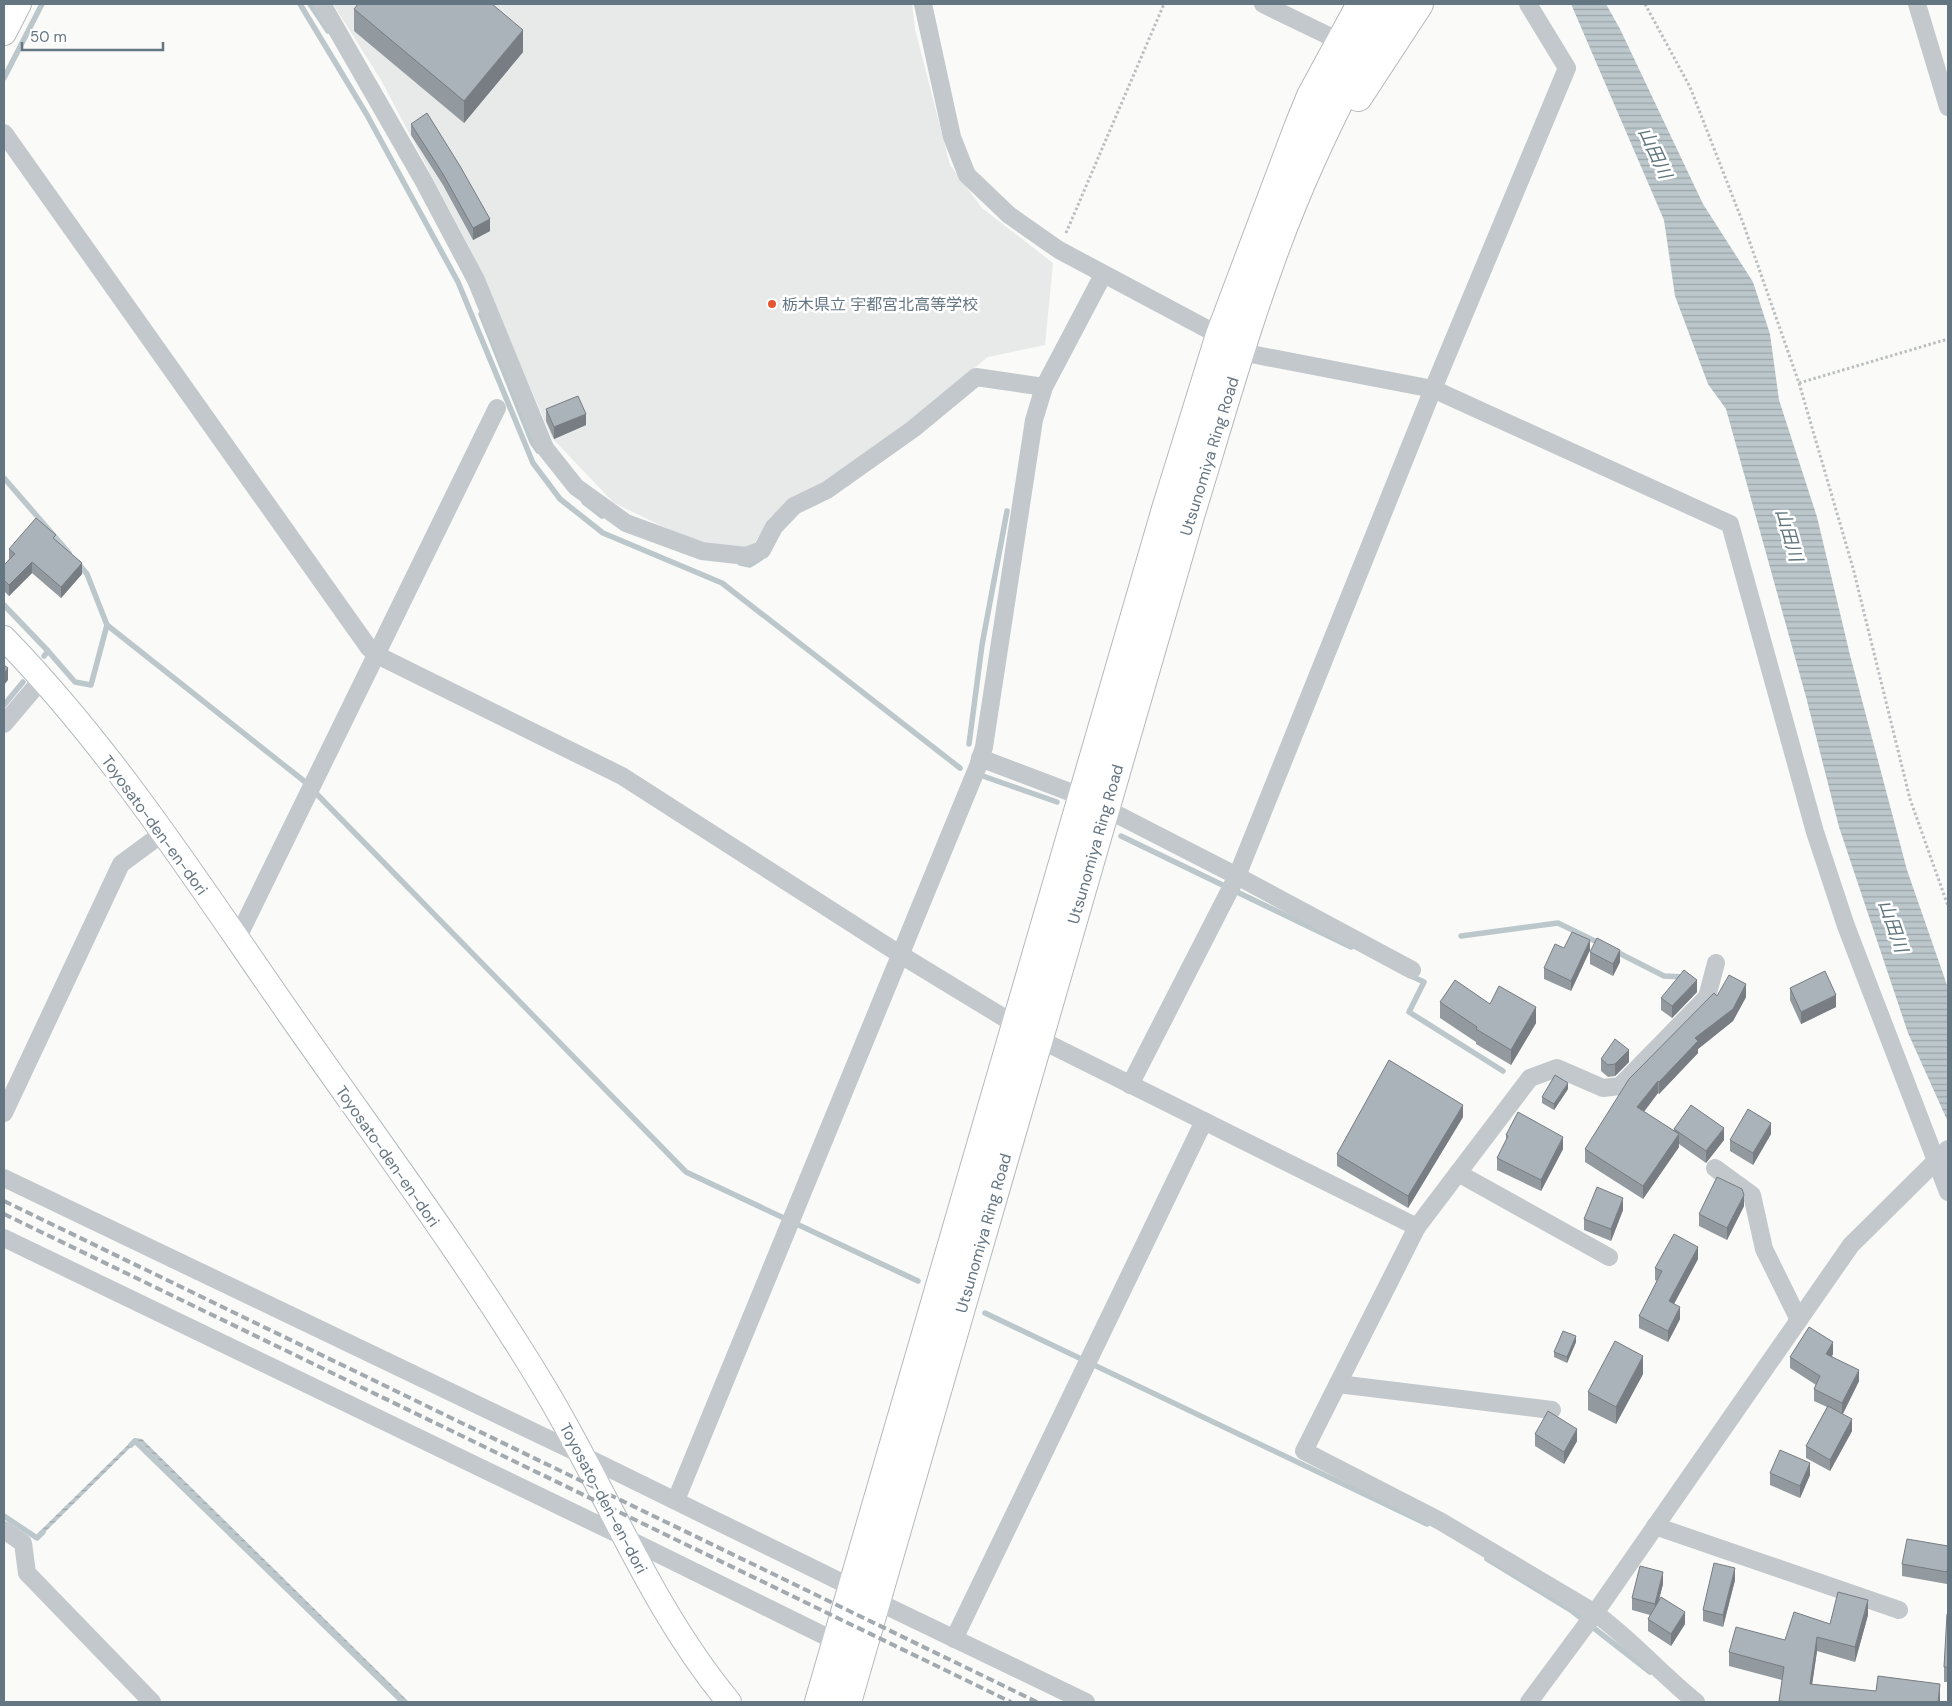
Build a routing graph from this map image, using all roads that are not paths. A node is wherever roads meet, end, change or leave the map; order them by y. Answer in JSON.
{"nodes":[{"id":1,"x":18,"y":4,"type":"edge"},
{"id":2,"x":322,"y":4,"type":"edge"},
{"id":3,"x":923,"y":4,"type":"edge"},
{"id":4,"x":1263,"y":4,"type":"edge"},
{"id":5,"x":1348,"y":4,"type":"edge"},
{"id":6,"x":1361,"y":4,"type":"edge"},
{"id":7,"x":1390,"y":4,"type":"edge"},
{"id":8,"x":1418,"y":4,"type":"edge"},
{"id":9,"x":1528,"y":4,"type":"edge"},
{"id":10,"x":1917,"y":4,"type":"edge"},
{"id":11,"x":4,"y":33,"type":"edge"},
{"id":12,"x":1333,"y":38,"type":"junction"},
{"id":13,"x":1311,"y":96,"type":"junction"},
{"id":14,"x":1948,"y":107,"type":"edge"},
{"id":15,"x":4,"y":133,"type":"edge"},
{"id":16,"x":1291,"y":207,"type":"junction"},
{"id":17,"x":1103,"y":275,"type":"junction"},
{"id":18,"x":1231,"y":340,"type":"junction"},
{"id":19,"x":1044,"y":387,"type":"junction"},
{"id":20,"x":1432,"y":389,"type":"junction"},
{"id":21,"x":497,"y":408,"type":"dead end"},
{"id":22,"x":4,"y":638,"type":"edge"},
{"id":23,"x":377,"y":656,"type":"junction"},
{"id":24,"x":43,"y":678,"type":"junction"},
{"id":25,"x":4,"y":724,"type":"edge"},
{"id":26,"x":980,"y":758,"type":"junction"},
{"id":27,"x":1094,"y":803,"type":"junction"},
{"id":28,"x":163,"y":833,"type":"junction"},
{"id":29,"x":1237,"y":876,"type":"junction"},
{"id":30,"x":237,"y":939,"type":"junction"},
{"id":31,"x":901,"y":954,"type":"junction"},
{"id":32,"x":1716,"y":963,"type":"dead end"},
{"id":33,"x":1412,"y":970,"type":"dead end"},
{"id":34,"x":1028,"y":1033,"type":"junction"},
{"id":35,"x":1130,"y":1085,"type":"junction"},
{"id":36,"x":4,"y":1113,"type":"edge"},
{"id":37,"x":1204,"y":1121,"type":"junction"},
{"id":38,"x":1948,"y":1149,"type":"edge"},
{"id":39,"x":1936,"y":1161,"type":"junction"},
{"id":40,"x":1715,"y":1168,"type":"dead end"},
{"id":41,"x":1458,"y":1173,"type":"junction"},
{"id":42,"x":4,"y":1178,"type":"edge"},
{"id":43,"x":1948,"y":1192,"type":"edge"},
{"id":44,"x":1417,"y":1227,"type":"junction"},
{"id":45,"x":4,"y":1238,"type":"edge"},
{"id":46,"x":1609,"y":1257,"type":"dead end"},
{"id":47,"x":1799,"y":1320,"type":"junction"},
{"id":48,"x":1338,"y":1384,"type":"junction"},
{"id":49,"x":1552,"y":1410,"type":"dead end"},
{"id":50,"x":582,"y":1454,"type":"junction"},
{"id":51,"x":676,"y":1500,"type":"junction"},
{"id":52,"x":1655,"y":1526,"type":"junction"},
{"id":53,"x":4,"y":1530,"type":"edge"},
{"id":54,"x":626,"y":1538,"type":"junction"},
{"id":55,"x":865,"y":1594,"type":"junction"},
{"id":56,"x":1899,"y":1610,"type":"dead end"},
{"id":57,"x":1594,"y":1613,"type":"junction"},
{"id":58,"x":954,"y":1639,"type":"junction"},
{"id":59,"x":837,"y":1642,"type":"junction"},
{"id":60,"x":152,"y":1702,"type":"edge"},
{"id":61,"x":729,"y":1702,"type":"edge"},
{"id":62,"x":819,"y":1702,"type":"edge"},
{"id":63,"x":847,"y":1702,"type":"edge"},
{"id":64,"x":1086,"y":1702,"type":"edge"},
{"id":65,"x":1529,"y":1702,"type":"edge"},
{"id":66,"x":1696,"y":1702,"type":"edge"}],
"edges":[{"from":1,"to":11,"type":"street"},
{"from":2,"to":19,"type":"street"},
{"from":3,"to":17,"type":"street"},
{"from":4,"to":12,"type":"street"},
{"from":5,"to":12,"type":"highway"},
{"from":6,"to":13,"type":"highway","name":"Utsunomiya Ring Road"},
{"from":7,"to":16,"type":"highway","name":"Utsunomiya Ring Road"},
{"from":8,"to":16,"type":"highway"},
{"from":9,"to":20,"type":"street"},
{"from":10,"to":14,"type":"street"},
{"from":12,"to":13,"type":"highway"},
{"from":13,"to":18,"type":"highway","name":"Utsunomiya Ring Road"},
{"from":15,"to":23,"type":"street"},
{"from":16,"to":18,"type":"highway","name":"Utsunomiya Ring Road"},
{"from":17,"to":18,"type":"street"},
{"from":17,"to":19,"type":"street"},
{"from":18,"to":20,"type":"street"},
{"from":18,"to":27,"type":"highway","name":"Utsunomiya Ring Road"},
{"from":19,"to":26,"type":"street"},
{"from":20,"to":29,"type":"street"},
{"from":20,"to":39,"type":"street"},
{"from":21,"to":23,"type":"street"},
{"from":22,"to":24,"type":"street","name":"Toyosato-den-en-dori"},
{"from":23,"to":30,"type":"street"},
{"from":23,"to":31,"type":"street"},
{"from":24,"to":25,"type":"street"},
{"from":24,"to":28,"type":"street","name":"Toyosato-den-en-dori"},
{"from":26,"to":27,"type":"street"},
{"from":26,"to":31,"type":"street"},
{"from":27,"to":29,"type":"street"},
{"from":27,"to":34,"type":"highway","name":"Utsunomiya Ring Road"},
{"from":28,"to":30,"type":"street","name":"Toyosato-den-en-dori"},
{"from":28,"to":36,"type":"street"},
{"from":29,"to":33,"type":"street"},
{"from":29,"to":35,"type":"street"},
{"from":30,"to":50,"type":"street","name":"Toyosato-den-en-dori"},
{"from":31,"to":34,"type":"street"},
{"from":31,"to":51,"type":"street"},
{"from":32,"to":41,"type":"street"},
{"from":34,"to":35,"type":"street"},
{"from":34,"to":55,"type":"highway","name":"Utsunomiya Ring Road"},
{"from":35,"to":37,"type":"street"},
{"from":37,"to":44,"type":"street"},
{"from":37,"to":58,"type":"street"},
{"from":38,"to":39,"type":"street"},
{"from":39,"to":43,"type":"street"},
{"from":39,"to":47,"type":"street"},
{"from":40,"to":47,"type":"street"},
{"from":41,"to":44,"type":"street"},
{"from":41,"to":46,"type":"street"},
{"from":42,"to":50,"type":"street"},
{"from":44,"to":48,"type":"street"},
{"from":45,"to":54,"type":"street"},
{"from":47,"to":52,"type":"street"},
{"from":48,"to":49,"type":"street"},
{"from":48,"to":57,"type":"street"},
{"from":50,"to":51,"type":"street"},
{"from":50,"to":54,"type":"street","name":"Toyosato-den-en-dori"},
{"from":51,"to":55,"type":"street"},
{"from":52,"to":56,"type":"street"},
{"from":52,"to":57,"type":"street"},
{"from":53,"to":60,"type":"street"},
{"from":54,"to":59,"type":"street"},
{"from":54,"to":61,"type":"street","name":"Toyosato-den-en-dori"},
{"from":55,"to":58,"type":"street"},
{"from":55,"to":59,"type":"highway","name":"Utsunomiya Ring Road"},
{"from":55,"to":63,"type":"highway","name":"Utsunomiya Ring Road"},
{"from":57,"to":65,"type":"street"},
{"from":57,"to":66,"type":"street"},
{"from":58,"to":64,"type":"street"},
{"from":59,"to":62,"type":"highway","name":"Utsunomiya Ring Road"}]}
